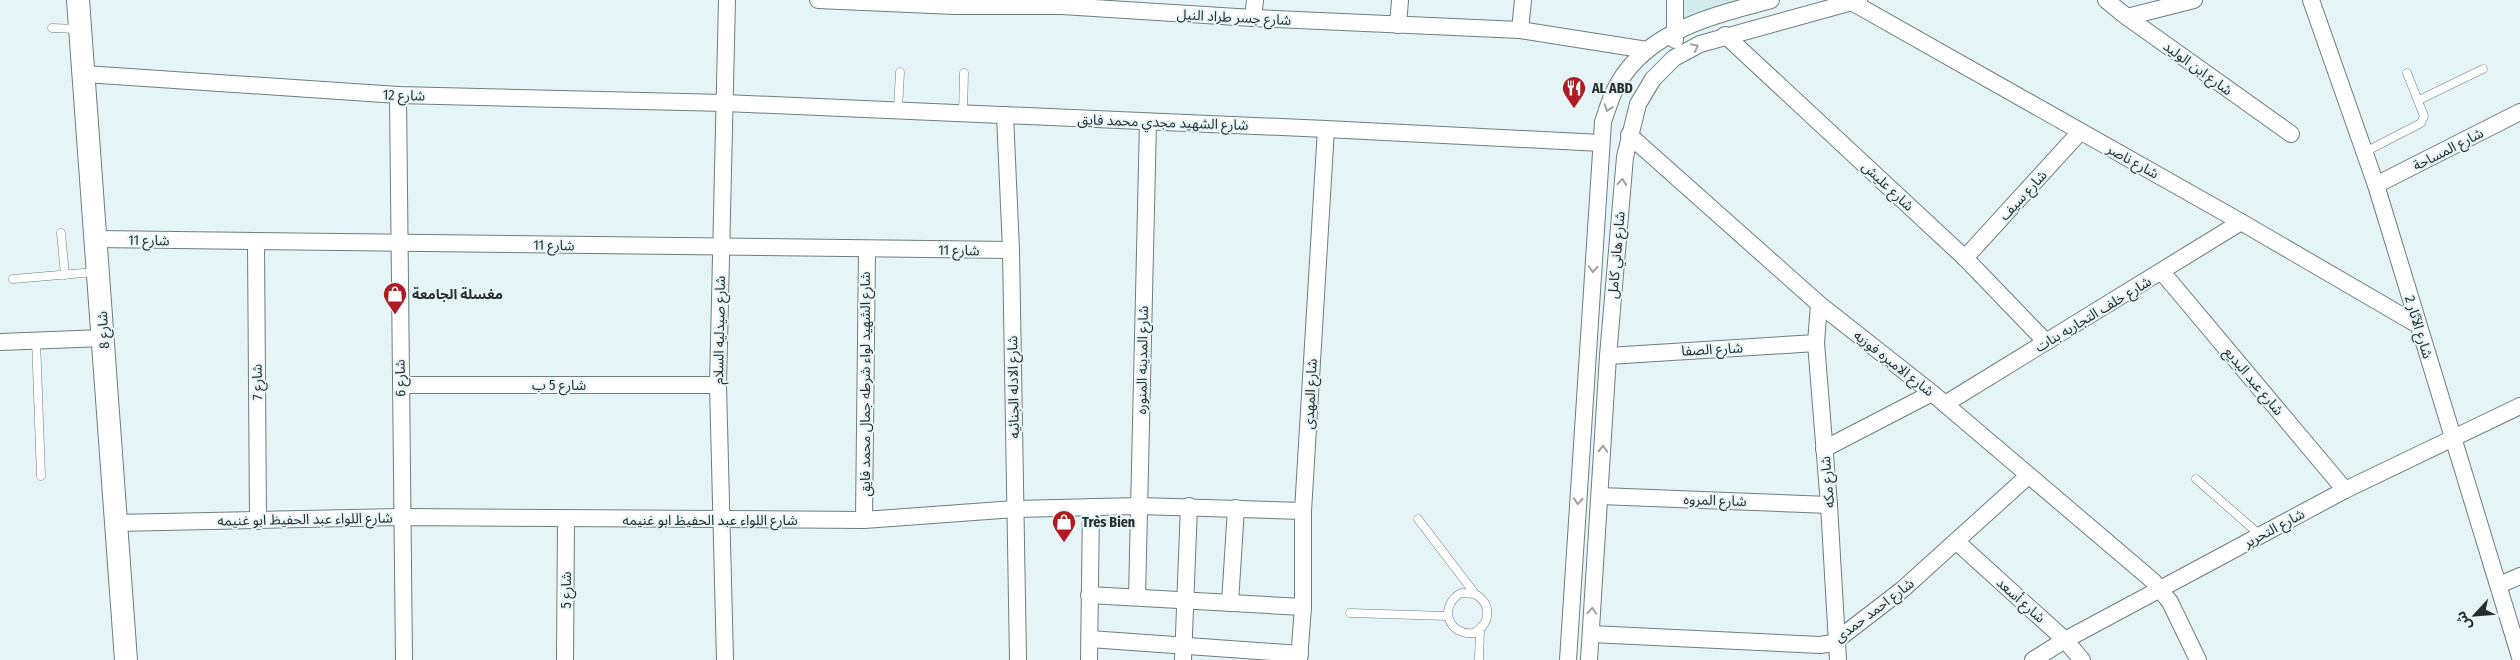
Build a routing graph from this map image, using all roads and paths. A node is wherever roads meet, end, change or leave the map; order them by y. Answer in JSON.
{"nodes":[{"id":1,"x":78,"y":0,"type":"edge"},
{"id":2,"x":727,"y":0,"type":"edge"},
{"id":3,"x":818,"y":0,"type":"edge"},
{"id":4,"x":1254,"y":0,"type":"edge"},
{"id":5,"x":1400,"y":0,"type":"edge"},
{"id":6,"x":1523,"y":0,"type":"edge"},
{"id":7,"x":1675,"y":0,"type":"edge"},
{"id":8,"x":1771,"y":0,"type":"edge"},
{"id":9,"x":2106,"y":0,"type":"edge"},
{"id":10,"x":2194,"y":0,"type":"edge"},
{"id":11,"x":2311,"y":0,"type":"edge"},
{"id":12,"x":1852,"y":1,"type":"edge"},
{"id":13,"x":955,"y":3,"type":"edge"},
{"id":14,"x":1062,"y":3,"type":"edge"},
{"id":15,"x":1159,"y":6,"type":"edge"},
{"id":16,"x":2127,"y":17,"type":"junction"},
{"id":17,"x":1253,"y":18,"type":"junction"},
{"id":18,"x":1398,"y":25,"type":"junction"},
{"id":19,"x":52,"y":28,"type":"dead end"},
{"id":20,"x":81,"y":29,"type":"junction"},
{"id":21,"x":1520,"y":30,"type":"junction"},
{"id":22,"x":1675,"y":30,"type":"junction"},
{"id":23,"x":1725,"y":36,"type":"junction"},
{"id":24,"x":1647,"y":50,"type":"junction"},
{"id":25,"x":1674,"y":58,"type":"junction"},
{"id":26,"x":2483,"y":69,"type":"dead end"},
{"id":27,"x":900,"y":72,"type":"dead end"},
{"id":28,"x":964,"y":73,"type":"dead end"},
{"id":29,"x":2407,"y":73,"type":"dead end"},
{"id":30,"x":85,"y":74,"type":"junction"},
{"id":31,"x":398,"y":95,"type":"junction"},
{"id":32,"x":2419,"y":100,"type":"junction"},
{"id":33,"x":725,"y":103,"type":"junction"},
{"id":34,"x":898,"y":110,"type":"junction"},
{"id":35,"x":2520,"y":112,"type":"edge"},
{"id":36,"x":963,"y":113,"type":"junction"},
{"id":37,"x":1005,"y":115,"type":"junction"},
{"id":38,"x":1148,"y":122,"type":"junction"},
{"id":39,"x":1326,"y":129,"type":"junction"},
{"id":40,"x":2080,"y":132,"type":"junction"},
{"id":41,"x":2291,"y":134,"type":"dead end"},
{"id":42,"x":1629,"y":135,"type":"junction"},
{"id":43,"x":1601,"y":143,"type":"junction"},
{"id":44,"x":2365,"y":152,"type":"junction"},
{"id":45,"x":2376,"y":185,"type":"junction"},
{"id":46,"x":2241,"y":222,"type":"junction"},
{"id":47,"x":60,"y":233,"type":"dead end"},
{"id":48,"x":96,"y":239,"type":"junction"},
{"id":49,"x":256,"y":242,"type":"junction"},
{"id":50,"x":398,"y":243,"type":"junction"},
{"id":51,"x":720,"y":247,"type":"junction"},
{"id":52,"x":867,"y":248,"type":"junction"},
{"id":53,"x":1011,"y":250,"type":"junction"},
{"id":54,"x":1965,"y":258,"type":"junction"},
{"id":55,"x":99,"y":272,"type":"junction"},
{"id":56,"x":2162,"y":272,"type":"junction"},
{"id":57,"x":65,"y":275,"type":"junction"},
{"id":58,"x":13,"y":279,"type":"dead end"},
{"id":59,"x":1819,"y":304,"type":"junction"},
{"id":60,"x":2418,"y":325,"type":"junction"},
{"id":61,"x":103,"y":338,"type":"junction"},
{"id":62,"x":36,"y":340,"type":"junction"},
{"id":63,"x":0,"y":342,"type":"edge"},
{"id":64,"x":2046,"y":342,"type":"junction"},
{"id":65,"x":1816,"y":343,"type":"junction"},
{"id":66,"x":1608,"y":356,"type":"junction"},
{"id":67,"x":1586,"y":372,"type":"junction"},
{"id":68,"x":1607,"y":373,"type":"junction"},
{"id":69,"x":401,"y":385,"type":"junction"},
{"id":70,"x":718,"y":385,"type":"junction"},
{"id":71,"x":1932,"y":393,"type":"junction"},
{"id":72,"x":1945,"y":404,"type":"junction"},
{"id":73,"x":2520,"y":406,"type":"edge"},
{"id":74,"x":2452,"y":439,"type":"junction"},
{"id":75,"x":1824,"y":449,"type":"junction"},
{"id":76,"x":41,"y":476,"type":"dead end"},
{"id":77,"x":2028,"y":476,"type":"junction"},
{"id":78,"x":2196,"y":479,"type":"dead end"},
{"id":79,"x":2345,"y":490,"type":"junction"},
{"id":80,"x":1600,"y":496,"type":"junction"},
{"id":81,"x":1829,"y":505,"type":"junction"},
{"id":82,"x":1139,"y":506,"type":"junction"},
{"id":83,"x":1189,"y":506,"type":"junction"},
{"id":84,"x":1091,"y":507,"type":"junction"},
{"id":85,"x":1015,"y":508,"type":"junction"},
{"id":86,"x":1236,"y":508,"type":"junction"},
{"id":87,"x":1303,"y":511,"type":"junction"},
{"id":88,"x":400,"y":517,"type":"junction"},
{"id":89,"x":1418,"y":519,"type":"dead end"},
{"id":90,"x":566,"y":520,"type":"junction"},
{"id":91,"x":722,"y":520,"type":"junction"},
{"id":92,"x":864,"y":520,"type":"junction"},
{"id":93,"x":258,"y":521,"type":"junction"},
{"id":94,"x":116,"y":523,"type":"junction"},
{"id":95,"x":2261,"y":535,"type":"junction"},
{"id":96,"x":1957,"y":542,"type":"junction"},
{"id":97,"x":2520,"y":576,"type":"edge"},
{"id":98,"x":2499,"y":585,"type":"junction"},
{"id":99,"x":2160,"y":589,"type":"junction"},
{"id":100,"x":1475,"y":594,"type":"junction"},
{"id":101,"x":1089,"y":595,"type":"junction"},
{"id":102,"x":1137,"y":597,"type":"junction"},
{"id":103,"x":1185,"y":600,"type":"junction"},
{"id":104,"x":1230,"y":603,"type":"junction"},
{"id":105,"x":1303,"y":607,"type":"junction"},
{"id":106,"x":1350,"y":613,"type":"dead end"},
{"id":107,"x":1447,"y":616,"type":"junction"},
{"id":108,"x":1480,"y":629,"type":"junction"},
{"id":109,"x":1591,"y":634,"type":"junction"},
{"id":110,"x":1090,"y":639,"type":"junction"},
{"id":111,"x":2065,"y":640,"type":"junction"},
{"id":112,"x":1837,"y":641,"type":"junction"},
{"id":113,"x":1183,"y":653,"type":"edge"},
{"id":114,"x":1300,"y":657,"type":"edge"},
{"id":115,"x":2520,"y":657,"type":"edge"},
{"id":116,"x":126,"y":660,"type":"edge"},
{"id":117,"x":404,"y":660,"type":"edge"},
{"id":118,"x":565,"y":660,"type":"edge"},
{"id":119,"x":725,"y":660,"type":"edge"},
{"id":120,"x":1018,"y":660,"type":"edge"},
{"id":121,"x":1089,"y":660,"type":"edge"},
{"id":122,"x":1479,"y":660,"type":"edge"},
{"id":123,"x":1568,"y":660,"type":"edge"},
{"id":124,"x":1589,"y":660,"type":"edge"},
{"id":125,"x":1838,"y":660,"type":"edge"},
{"id":126,"x":2033,"y":660,"type":"edge"},
{"id":127,"x":2082,"y":660,"type":"edge"},
{"id":128,"x":2198,"y":660,"type":"edge"}],
"edges":[{"from":1,"to":20,"type":"street","name":"شارع 8"},
{"from":2,"to":33,"type":"street","name":"شارع صيدليه السلام"},
{"from":3,"to":13,"type":"street","name":"شارع جسر طراد النيل"},
{"from":4,"to":17,"type":"street"},
{"from":5,"to":18,"type":"street"},
{"from":6,"to":21,"type":"street"},
{"from":7,"to":22,"type":"street"},
{"from":8,"to":22,"type":"street","name":"شارع هاني كامل"},
{"from":9,"to":16,"type":"street","name":"شارع ابن الوليد"},
{"from":10,"to":16,"type":"street"},
{"from":11,"to":44,"type":"street","name":"شارع الآثار 2"},
{"from":12,"to":23,"type":"street","name":"شارع هاني كامل"},
{"from":12,"to":40,"type":"street","name":"شارع ناصر"},
{"from":13,"to":14,"type":"street","name":"شارع جسر طراد النيل"},
{"from":14,"to":15,"type":"street","name":"شارع جسر طراد النيل"},
{"from":15,"to":17,"type":"street","name":"شارع جسر طراد النيل"},
{"from":16,"to":41,"type":"street","name":"شارع ابن الوليد"},
{"from":17,"to":18,"type":"street","name":"شارع جسر طراد النيل"},
{"from":18,"to":21,"type":"street","name":"شارع جسر طراد النيل"},
{"from":19,"to":20,"type":"lane"},
{"from":20,"to":30,"type":"street","name":"شارع 8"},
{"from":21,"to":24,"type":"street","name":"شارع جسر طراد النيل"},
{"from":22,"to":24,"type":"street","name":"شارع هاني كامل"},
{"from":22,"to":25,"type":"street"},
{"from":25,"to":23,"type":"street","name":"شارع هاني كامل","one_way":true},
{"from":23,"to":54,"type":"street","name":"شارع عليش"},
{"from":24,"to":43,"type":"street","name":"شارع هاني كامل","one_way":true},
{"from":25,"to":42,"type":"street","name":"شارع هاني كامل"},
{"from":26,"to":32,"type":"lane"},
{"from":27,"to":34,"type":"lane"},
{"from":28,"to":36,"type":"lane"},
{"from":29,"to":32,"type":"lane"},
{"from":30,"to":31,"type":"street","name":"شارع 12"},
{"from":30,"to":48,"type":"street","name":"شارع 8"},
{"from":31,"to":33,"type":"street","name":"شارع 12"},
{"from":31,"to":50,"type":"street","name":"شارع 6"},
{"from":32,"to":44,"type":"lane"},
{"from":33,"to":34,"type":"street","name":"شارع الشهيد مجدي محمد فايق"},
{"from":33,"to":51,"type":"street","name":"شارع صيدليه السلام"},
{"from":34,"to":36,"type":"street","name":"شارع الشهيد مجدي محمد فايق"},
{"from":35,"to":45,"type":"street","name":"شارع المساحة"},
{"from":36,"to":37,"type":"street","name":"شارع الشهيد مجدي محمد فايق"},
{"from":37,"to":38,"type":"street","name":"شارع الشهيد مجدي محمد فايق"},
{"from":37,"to":53,"type":"street","name":"شارع الادله الجنائيه"},
{"from":38,"to":39,"type":"street","name":"شارع الشهيد مجدي محمد فايق"},
{"from":38,"to":82,"type":"street","name":"شارع المدينه المنوره"},
{"from":39,"to":43,"type":"street","name":"شارع الشهيد مجدي محمد فايق"},
{"from":39,"to":87,"type":"street","name":"شارع المهدى"},
{"from":40,"to":46,"type":"street","name":"شارع ناصر"},
{"from":40,"to":54,"type":"street","name":"شارع سيف"},
{"from":42,"to":59,"type":"street","name":"شارع الاميره فوزيه"},
{"from":66,"to":42,"type":"street","name":"شارع هاني كامل","one_way":true},
{"from":43,"to":67,"type":"street","name":"شارع هاني كامل","one_way":true},
{"from":44,"to":45,"type":"street","name":"شارع الآثار 2"},
{"from":45,"to":60,"type":"street","name":"شارع الآثار 2"},
{"from":46,"to":56,"type":"street","name":"شارع خلف التجاريه بنات"},
{"from":46,"to":60,"type":"street","name":"شارع ناصر"},
{"from":47,"to":57,"type":"lane"},
{"from":48,"to":49,"type":"street","name":"شارع 11"},
{"from":48,"to":55,"type":"street","name":"شارع 8"},
{"from":49,"to":50,"type":"street","name":"شارع 11"},
{"from":49,"to":93,"type":"street","name":"شارع 7"},
{"from":50,"to":51,"type":"street","name":"شارع 11"},
{"from":50,"to":69,"type":"street","name":"شارع 6"},
{"from":51,"to":52,"type":"street","name":"شارع 11"},
{"from":51,"to":70,"type":"street","name":"شارع صيدليه السلام"},
{"from":52,"to":53,"type":"street","name":"شارع 11"},
{"from":52,"to":92,"type":"street","name":"شارع الشهيد لواء شرطه جمال محمد فايق"},
{"from":53,"to":85,"type":"street","name":"شارع الادله الجنائيه"},
{"from":54,"to":64,"type":"street","name":"شارع عليش"},
{"from":55,"to":57,"type":"lane"},
{"from":55,"to":61,"type":"street","name":"شارع 8"},
{"from":56,"to":64,"type":"street","name":"شارع خلف التجاريه بنات"},
{"from":56,"to":79,"type":"street","name":"شارع عبد البديع"},
{"from":57,"to":58,"type":"lane"},
{"from":59,"to":65,"type":"street","name":"شارع مكه"},
{"from":59,"to":71,"type":"street","name":"شارع الاميره فوزيه"},
{"from":60,"to":74,"type":"street","name":"شارع الآثار 2"},
{"from":61,"to":62,"type":"street"},
{"from":61,"to":94,"type":"street","name":"شارع 8"},
{"from":62,"to":63,"type":"street"},
{"from":62,"to":76,"type":"lane"},
{"from":64,"to":72,"type":"street","name":"شارع خلف التجاريه بنات"},
{"from":65,"to":66,"type":"street","name":"شارع الصفا"},
{"from":65,"to":75,"type":"street","name":"شارع مكه"},
{"from":66,"to":68,"type":"street","name":"شارع هاني كامل"},
{"from":67,"to":68,"type":"street"},
{"from":67,"to":123,"type":"street","name":"شارع هاني كامل","one_way":true},
{"from":80,"to":68,"type":"street","name":"شارع هاني كامل","one_way":true},
{"from":69,"to":70,"type":"street","name":"شارع 5 ب"},
{"from":69,"to":88,"type":"street","name":"شارع 6"},
{"from":70,"to":91,"type":"street","name":"شارع صيدليه السلام"},
{"from":71,"to":72,"type":"street","name":"شارع الاميره فوزيه"},
{"from":71,"to":75,"type":"street"},
{"from":72,"to":77,"type":"street","name":"شارع الاميره فوزيه"},
{"from":73,"to":74,"type":"street","name":"شارع التحرير"},
{"from":74,"to":79,"type":"street","name":"شارع التحرير"},
{"from":74,"to":98,"type":"street","name":"شارع الآثار 2"},
{"from":75,"to":81,"type":"street","name":"شارع مكه"},
{"from":77,"to":96,"type":"street","name":"شارع احمد حمدى"},
{"from":77,"to":99,"type":"street","name":"شارع الاميره فوزيه"},
{"from":78,"to":95,"type":"lane"},
{"from":79,"to":95,"type":"street","name":"شارع التحرير"},
{"from":80,"to":81,"type":"street","name":"شارع المروه"},
{"from":109,"to":80,"type":"street","name":"شارع هاني كامل","one_way":true},
{"from":81,"to":112,"type":"street","name":"شارع مكه"},
{"from":82,"to":83,"type":"street","name":"شارع اللواء عبد الحفيظ ابو غنيمه"},
{"from":82,"to":84,"type":"street","name":"شارع اللواء عبد الحفيظ ابو غنيمه"},
{"from":82,"to":102,"type":"street","name":"شارع المدينه المنوره"},
{"from":83,"to":86,"type":"street","name":"شارع اللواء عبد الحفيظ ابو غنيمه"},
{"from":83,"to":103,"type":"street"},
{"from":84,"to":85,"type":"street","name":"شارع اللواء عبد الحفيظ ابو غنيمه"},
{"from":84,"to":101,"type":"street"},
{"from":85,"to":92,"type":"street","name":"شارع اللواء عبد الحفيظ ابو غنيمه"},
{"from":85,"to":120,"type":"street","name":"شارع الادله الجنائيه"},
{"from":86,"to":87,"type":"street","name":"شارع اللواء عبد الحفيظ ابو غنيمه"},
{"from":86,"to":104,"type":"street"},
{"from":87,"to":105,"type":"street","name":"شارع المهدى"},
{"from":88,"to":90,"type":"street","name":"شارع اللواء عبد الحفيظ ابو غنيمه"},
{"from":88,"to":93,"type":"street","name":"شارع اللواء عبد الحفيظ ابو غنيمه"},
{"from":88,"to":117,"type":"street","name":"شارع 6"},
{"from":89,"to":100,"type":"lane"},
{"from":90,"to":91,"type":"street","name":"شارع اللواء عبد الحفيظ ابو غنيمه"},
{"from":90,"to":118,"type":"street","name":"شارع 5"},
{"from":91,"to":92,"type":"street","name":"شارع اللواء عبد الحفيظ ابو غنيمه"},
{"from":91,"to":119,"type":"street","name":"شارع صيدليه السلام"},
{"from":93,"to":94,"type":"street","name":"شارع اللواء عبد الحفيظ ابو غنيمه"},
{"from":94,"to":116,"type":"street","name":"شارع 8"},
{"from":95,"to":99,"type":"street","name":"شارع التحرير"},
{"from":96,"to":111,"type":"street","name":"شارع أسعد"},
{"from":96,"to":112,"type":"street","name":"شارع احمد حمدى"},
{"from":97,"to":98,"type":"street"},
{"from":98,"to":115,"type":"street","name":"شارع الآثار 2"},
{"from":99,"to":111,"type":"street","name":"شارع التحرير"},
{"from":99,"to":128,"type":"street","name":"شارع الاميره فوزيه"},
{"from":100,"to":107,"type":"lane"},
{"from":100,"to":108,"type":"lane"},
{"from":101,"to":102,"type":"street"},
{"from":101,"to":110,"type":"street"},
{"from":102,"to":103,"type":"street"},
{"from":103,"to":104,"type":"street"},
{"from":103,"to":113,"type":"street"},
{"from":104,"to":105,"type":"street"},
{"from":105,"to":114,"type":"street","name":"شارع المهدى"},
{"from":106,"to":107,"type":"lane"},
{"from":107,"to":108,"type":"lane"},
{"from":108,"to":122,"type":"lane"},
{"from":109,"to":112,"type":"street","name":"شارع احمد حمدى"},
{"from":109,"to":124,"type":"street","name":"شارع هاني كامل"},
{"from":110,"to":113,"type":"street"},
{"from":110,"to":121,"type":"street"},
{"from":111,"to":126,"type":"street","name":"شارع التحرير"},
{"from":111,"to":127,"type":"street","name":"شارع أسعد"},
{"from":112,"to":125,"type":"street","name":"شارع مكه"},
{"from":113,"to":114,"type":"street"}]}
